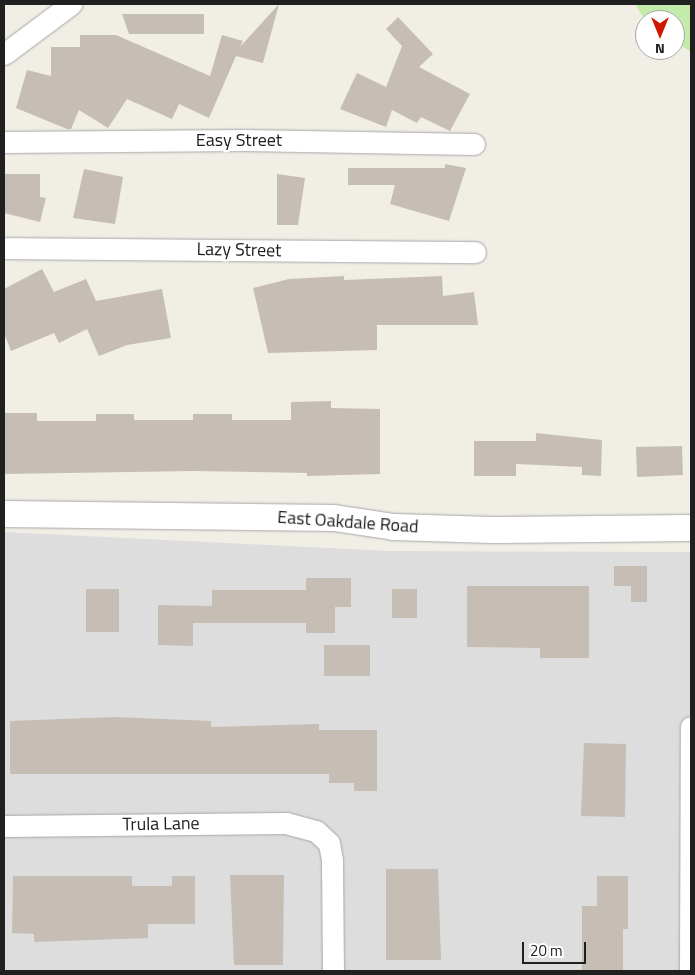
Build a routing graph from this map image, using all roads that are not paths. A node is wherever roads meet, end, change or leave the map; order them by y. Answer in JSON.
{"nodes":[{"id":1,"x":71,"y":4,"type":"edge"},
{"id":2,"x":4,"y":54,"type":"edge"},
{"id":3,"x":4,"y":142,"type":"edge"},
{"id":4,"x":474,"y":144,"type":"dead end"},
{"id":5,"x":4,"y":248,"type":"edge"},
{"id":6,"x":475,"y":252,"type":"dead end"},
{"id":7,"x":4,"y":514,"type":"edge"},
{"id":8,"x":691,"y":528,"type":"edge"},
{"id":9,"x":691,"y":726,"type":"edge"},
{"id":10,"x":4,"y":826,"type":"edge"},
{"id":11,"x":333,"y":971,"type":"edge"},
{"id":12,"x":690,"y":971,"type":"edge"}],
"edges":[{"from":1,"to":2,"type":"street"},
{"from":3,"to":4,"type":"street","name":"Easy Street"},
{"from":5,"to":6,"type":"street","name":"Lazy Street"},
{"from":7,"to":8,"type":"street","name":"East Oakdale Road"},
{"from":9,"to":12,"type":"street"},
{"from":10,"to":11,"type":"street","name":"Trula Lane"}]}
